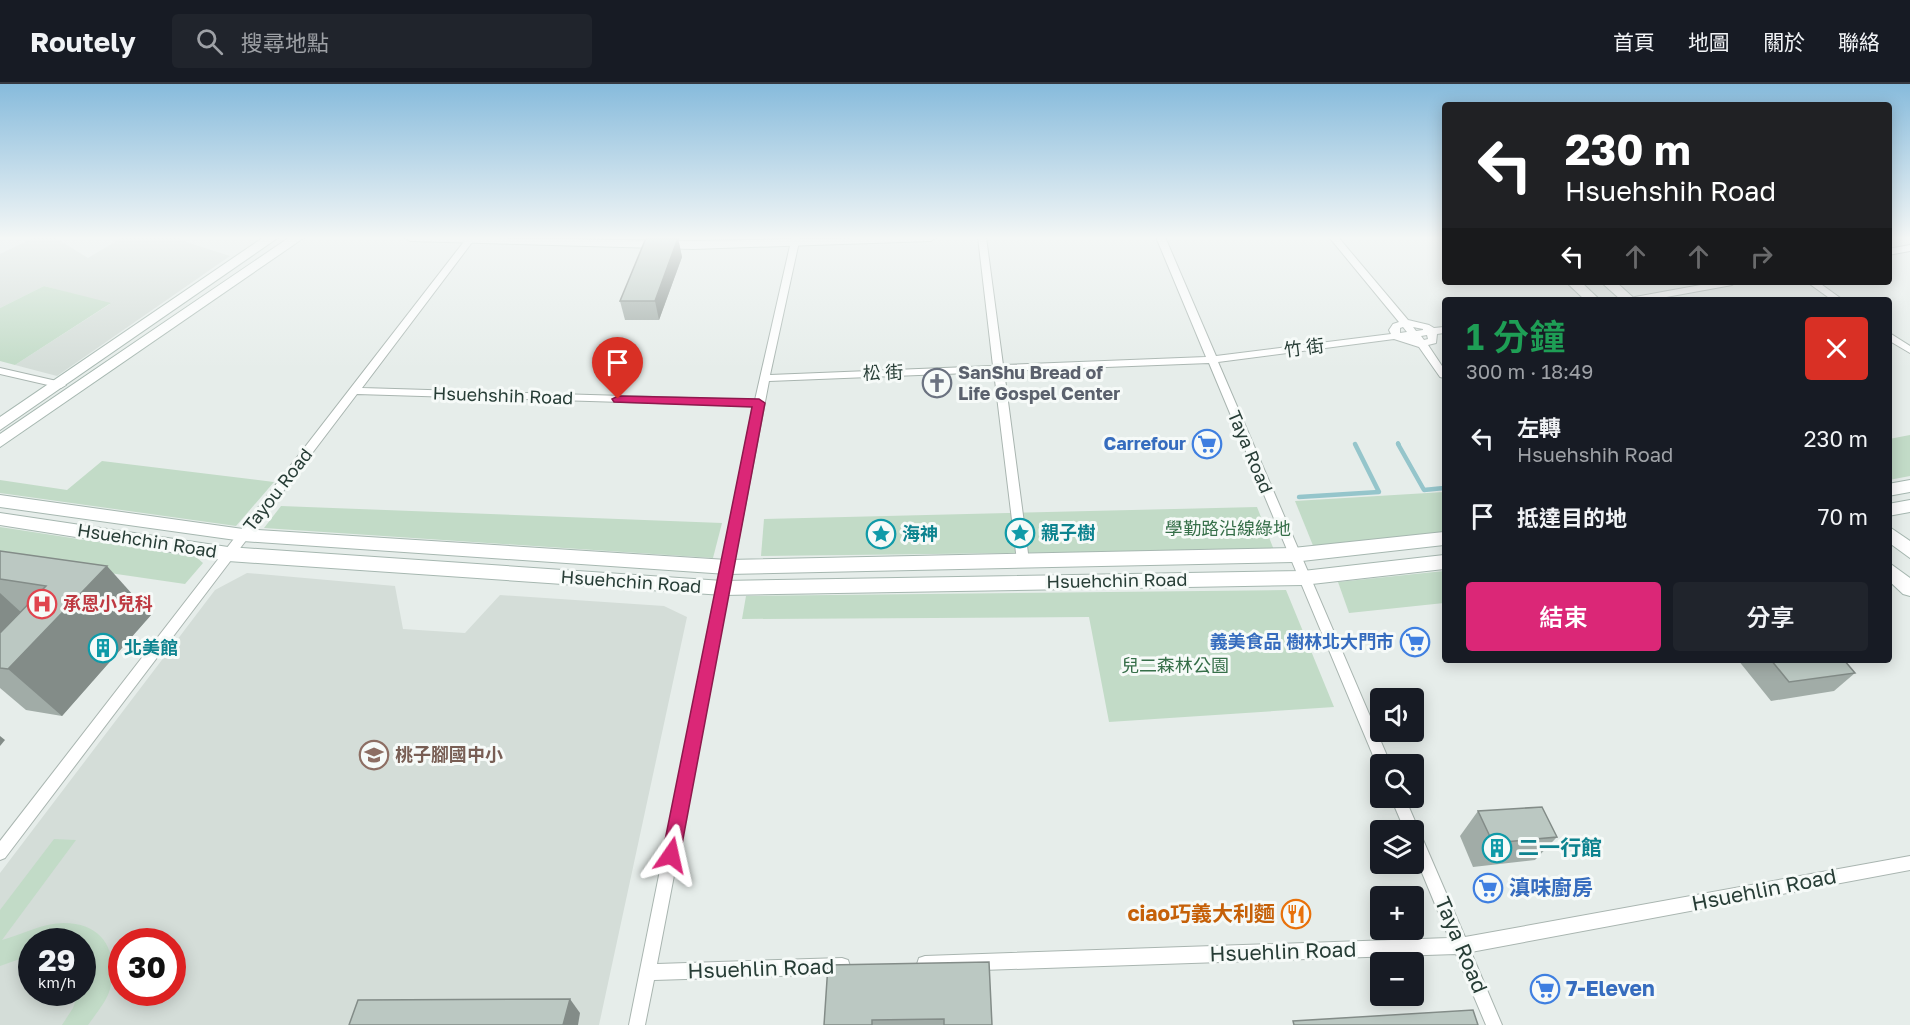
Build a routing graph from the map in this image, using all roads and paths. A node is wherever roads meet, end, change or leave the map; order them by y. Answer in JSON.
{"nodes":[{"id":1,"x":210,"y":281,"type":"edge"},
{"id":2,"x":235,"y":281,"type":"edge"},
{"id":3,"x":439,"y":281,"type":"edge"},
{"id":4,"x":786,"y":281,"type":"edge"},
{"id":5,"x":988,"y":281,"type":"edge"},
{"id":6,"x":1178,"y":281,"type":"edge"},
{"id":7,"x":1370,"y":281,"type":"edge"},
{"id":8,"x":1576,"y":285,"type":"edge"},
{"id":9,"x":1612,"y":285,"type":"edge"},
{"id":10,"x":1716,"y":285,"type":"edge"},
{"id":11,"x":1816,"y":285,"type":"edge"},
{"id":12,"x":1590,"y":297,"type":"edge"},
{"id":13,"x":1626,"y":297,"type":"edge"},
{"id":14,"x":1651,"y":297,"type":"edge"},
{"id":15,"x":1834,"y":297,"type":"edge"},
{"id":16,"x":1405,"y":323,"type":"junction"},
{"id":17,"x":1442,"y":330,"type":"edge"},
{"id":18,"x":1432,"y":332,"type":"junction"},
{"id":19,"x":1415,"y":335,"type":"junction"},
{"id":20,"x":1397,"y":337,"type":"junction"},
{"id":21,"x":1892,"y":338,"type":"edge"},
{"id":22,"x":1423,"y":345,"type":"junction"},
{"id":23,"x":1910,"y":350,"type":"edge"},
{"id":24,"x":1211,"y":360,"type":"junction"},
{"id":25,"x":1000,"y":368,"type":"junction"},
{"id":26,"x":0,"y":371,"type":"edge"},
{"id":27,"x":1442,"y":372,"type":"edge"},
{"id":28,"x":765,"y":378,"type":"junction"},
{"id":29,"x":60,"y":385,"type":"junction"},
{"id":30,"x":356,"y":391,"type":"junction"},
{"id":31,"x":759,"y":403,"type":"junction"},
{"id":32,"x":0,"y":425,"type":"edge"},
{"id":33,"x":0,"y":442,"type":"edge"},
{"id":34,"x":1910,"y":486,"type":"edge"},
{"id":35,"x":1892,"y":489,"type":"edge"},
{"id":36,"x":0,"y":501,"type":"edge"},
{"id":37,"x":1910,"y":506,"type":"edge"},
{"id":38,"x":1892,"y":509,"type":"edge"},
{"id":39,"x":0,"y":519,"type":"edge"},
{"id":40,"x":243,"y":535,"type":"junction"},
{"id":41,"x":1892,"y":535,"type":"edge"},
{"id":42,"x":1442,"y":539,"type":"edge"},
{"id":43,"x":1910,"y":551,"type":"edge"},
{"id":44,"x":228,"y":554,"type":"junction"},
{"id":45,"x":1293,"y":555,"type":"junction"},
{"id":46,"x":1023,"y":561,"type":"junction"},
{"id":47,"x":1442,"y":562,"type":"edge"},
{"id":48,"x":727,"y":567,"type":"junction"},
{"id":49,"x":1892,"y":573,"type":"edge"},
{"id":50,"x":1303,"y":578,"type":"junction"},
{"id":51,"x":723,"y":588,"type":"junction"},
{"id":52,"x":1910,"y":589,"type":"edge"},
{"id":53,"x":1379,"y":754,"type":"edge"},
{"id":54,"x":0,"y":853,"type":"edge"},
{"id":55,"x":1424,"y":858,"type":"edge"},
{"id":56,"x":1910,"y":863,"type":"edge"},
{"id":57,"x":1462,"y":946,"type":"junction"},
{"id":58,"x":912,"y":964,"type":"edge"},
{"id":59,"x":864,"y":966,"type":"edge"},
{"id":60,"x":648,"y":972,"type":"junction"},
{"id":61,"x":637,"y":1025,"type":"edge"},
{"id":62,"x":1494,"y":1025,"type":"edge"}],
"edges":[{"from":1,"to":29,"type":"street"},
{"from":2,"to":33,"type":"street"},
{"from":3,"to":30,"type":"street","name":"Tayou Road"},
{"from":4,"to":28,"type":"street"},
{"from":5,"to":25,"type":"street"},
{"from":6,"to":24,"type":"street","name":"Taya Road"},
{"from":7,"to":16,"type":"street"},
{"from":8,"to":12,"type":"street"},
{"from":9,"to":13,"type":"street"},
{"from":10,"to":14,"type":"street"},
{"from":11,"to":15,"type":"street"},
{"from":16,"to":18,"type":"street","name":"竹 街"},
{"from":16,"to":19,"type":"street"},
{"from":16,"to":20,"type":"street"},
{"from":17,"to":18,"type":"street","name":"竹 街"},
{"from":18,"to":19,"type":"street","name":"竹 街"},
{"from":18,"to":22,"type":"street"},
{"from":19,"to":20,"type":"street","name":"竹 街"},
{"from":19,"to":22,"type":"street"},
{"from":20,"to":22,"type":"street","name":"竹 街"},
{"from":20,"to":24,"type":"street","name":"竹 街"},
{"from":21,"to":23,"type":"street"},
{"from":22,"to":27,"type":"street"},
{"from":24,"to":25,"type":"street","name":"松 街"},
{"from":24,"to":45,"type":"street","name":"Taya Road"},
{"from":25,"to":28,"type":"street","name":"松 街"},
{"from":25,"to":46,"type":"street"},
{"from":26,"to":29,"type":"street"},
{"from":28,"to":31,"type":"street"},
{"from":29,"to":32,"type":"street"},
{"from":30,"to":31,"type":"street","name":"Hsuehshih Road"},
{"from":30,"to":40,"type":"street","name":"Tayou Road"},
{"from":31,"to":48,"type":"street"},
{"from":34,"to":35,"type":"street"},
{"from":36,"to":40,"type":"street","name":"Hsuehchin Road"},
{"from":37,"to":38,"type":"street"},
{"from":39,"to":44,"type":"street","name":"Hsuehchin Road"},
{"from":40,"to":44,"type":"street","name":"Tayou Road"},
{"from":40,"to":48,"type":"street","name":"Hsuehchin Road"},
{"from":41,"to":43,"type":"street"},
{"from":42,"to":45,"type":"street","name":"Hsuehchin Road"},
{"from":44,"to":51,"type":"street","name":"Hsuehchin Road"},
{"from":44,"to":54,"type":"street","name":"Tayou Road"},
{"from":45,"to":46,"type":"street","name":"Hsuehchin Road"},
{"from":45,"to":50,"type":"street","name":"Taya Road"},
{"from":46,"to":48,"type":"street","name":"Hsuehchin Road"},
{"from":47,"to":50,"type":"street","name":"Hsuehchin Road"},
{"from":48,"to":51,"type":"street"},
{"from":49,"to":52,"type":"street"},
{"from":50,"to":51,"type":"street","name":"Hsuehchin Road"},
{"from":50,"to":53,"type":"street","name":"Taya Road"},
{"from":51,"to":60,"type":"street"},
{"from":55,"to":57,"type":"street","name":"Taya Road"},
{"from":56,"to":57,"type":"street","name":"Hsuehlin Road"},
{"from":57,"to":58,"type":"street","name":"Hsuehlin Road"},
{"from":57,"to":62,"type":"street","name":"Taya Road"},
{"from":59,"to":60,"type":"street","name":"Hsuehlin Road"},
{"from":60,"to":61,"type":"street"}]}
